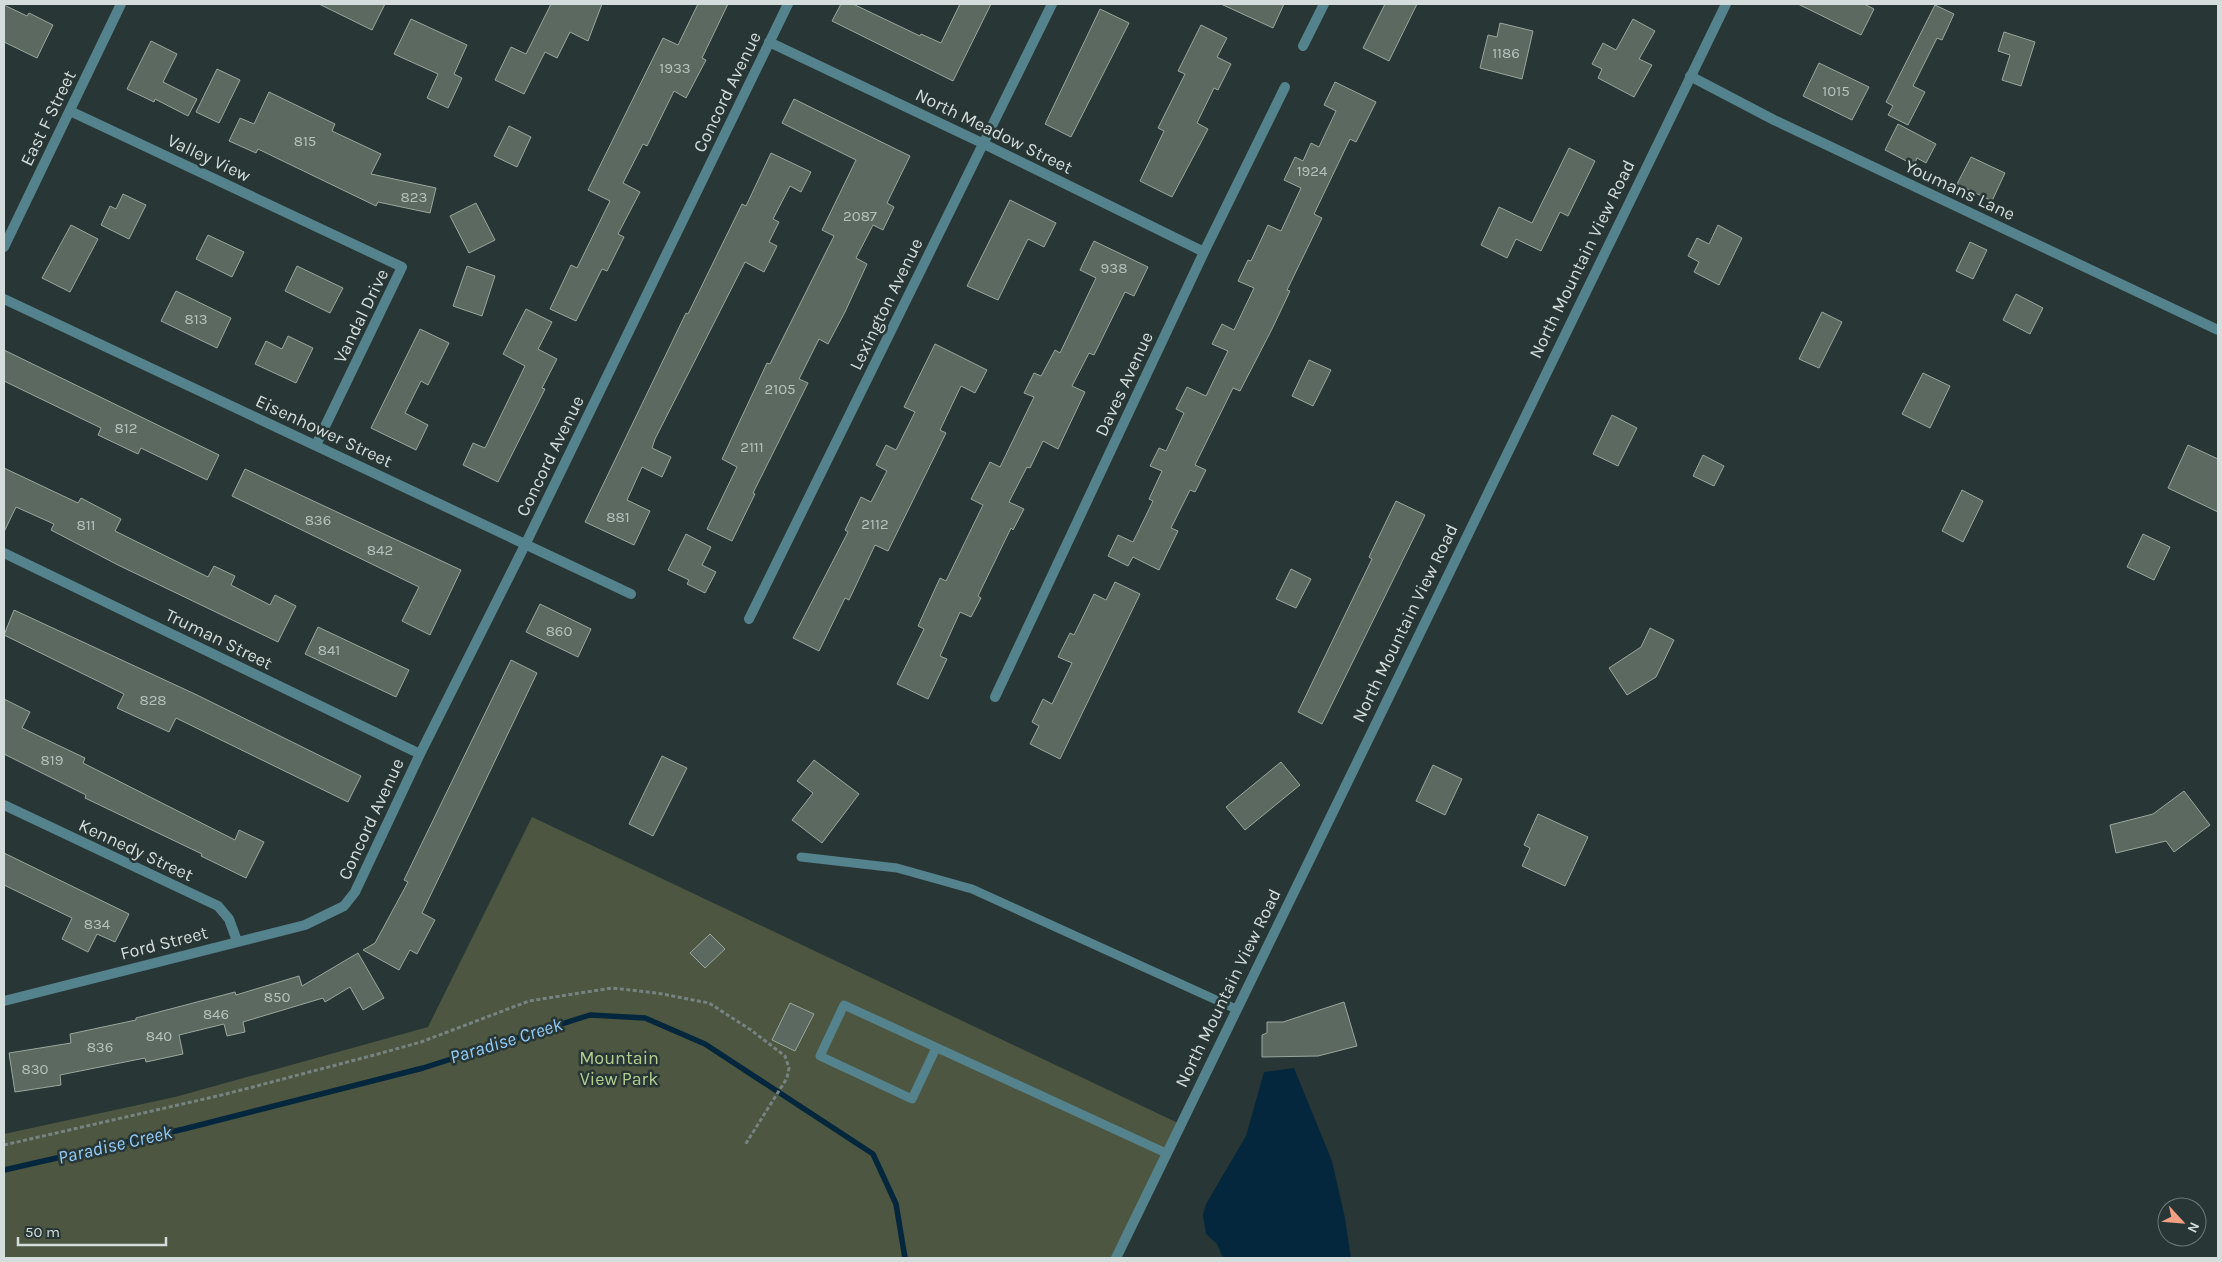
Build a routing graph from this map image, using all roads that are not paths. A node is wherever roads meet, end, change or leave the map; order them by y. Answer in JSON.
{"nodes":[{"id":1,"x":122,"y":4,"type":"edge"},
{"id":2,"x":788,"y":4,"type":"edge"},
{"id":3,"x":1052,"y":4,"type":"edge"},
{"id":4,"x":1324,"y":4,"type":"edge"},
{"id":5,"x":1726,"y":4,"type":"edge"},
{"id":6,"x":769,"y":42,"type":"junction"},
{"id":7,"x":1303,"y":46,"type":"dead end"},
{"id":8,"x":1690,"y":76,"type":"junction"},
{"id":9,"x":1285,"y":87,"type":"dead end"},
{"id":10,"x":70,"y":110,"type":"junction"},
{"id":11,"x":982,"y":143,"type":"junction"},
{"id":12,"x":335,"y":236,"type":"joint"},
{"id":13,"x":4,"y":246,"type":"edge"},
{"id":14,"x":1204,"y":252,"type":"junction"},
{"id":15,"x":4,"y":299,"type":"edge"},
{"id":16,"x":2218,"y":330,"type":"edge"},
{"id":17,"x":316,"y":445,"type":"junction"},
{"id":18,"x":526,"y":543,"type":"junction"},
{"id":19,"x":4,"y":553,"type":"edge"},
{"id":20,"x":631,"y":594,"type":"dead end"},
{"id":21,"x":749,"y":619,"type":"dead end"},
{"id":22,"x":995,"y":697,"type":"dead end"},
{"id":23,"x":420,"y":754,"type":"junction"},
{"id":24,"x":4,"y":805,"type":"edge"},
{"id":25,"x":801,"y":857,"type":"dead end"},
{"id":26,"x":330,"y":914,"type":"joint"},
{"id":27,"x":237,"y":941,"type":"junction"},
{"id":28,"x":4,"y":1001,"type":"edge"},
{"id":29,"x":1236,"y":1009,"type":"junction"},
{"id":30,"x":936,"y":1048,"type":"junction"},
{"id":31,"x":1166,"y":1154,"type":"junction"},
{"id":32,"x":1116,"y":1258,"type":"edge"}],
"edges":[{"from":1,"to":10,"type":"street","name":"East F Street"},
{"from":2,"to":6,"type":"street","name":"Concord Avenue"},
{"from":3,"to":11,"type":"street","name":"Lexington Avenue"},
{"from":4,"to":7,"type":"street"},
{"from":5,"to":8,"type":"street","name":"North Mountain View Road"},
{"from":6,"to":11,"type":"street","name":"North Meadow Street"},
{"from":6,"to":18,"type":"street","name":"Concord Avenue"},
{"from":8,"to":16,"type":"street","name":"Youmans Lane"},
{"from":8,"to":29,"type":"street","name":"North Mountain View Road"},
{"from":9,"to":14,"type":"street","name":"Daves Avenue"},
{"from":10,"to":12,"type":"street","name":"Valley View"},
{"from":10,"to":13,"type":"street","name":"East F Street"},
{"from":11,"to":14,"type":"street","name":"North Meadow Street"},
{"from":11,"to":21,"type":"street","name":"Lexington Avenue"},
{"from":12,"to":17,"type":"street","name":"Vandal Drive"},
{"from":14,"to":22,"type":"street","name":"Daves Avenue"},
{"from":15,"to":17,"type":"street","name":"Eisenhower Street"},
{"from":17,"to":18,"type":"street","name":"Eisenhower Street"},
{"from":18,"to":20,"type":"street","name":"Eisenhower Street"},
{"from":18,"to":23,"type":"street","name":"Concord Avenue"},
{"from":19,"to":23,"type":"street","name":"Truman Street"},
{"from":23,"to":26,"type":"street","name":"Concord Avenue"},
{"from":24,"to":27,"type":"street","name":"Kennedy Street"},
{"from":25,"to":29,"type":"lane"},
{"from":26,"to":27,"type":"street","name":"Ford Street"},
{"from":27,"to":28,"type":"street","name":"Ford Street"},
{"from":29,"to":31,"type":"street","name":"North Mountain View Road"},
{"from":30,"to":30,"type":"lane"},
{"from":30,"to":31,"type":"lane"},
{"from":31,"to":32,"type":"street","name":"North Mountain View Road"}]}
